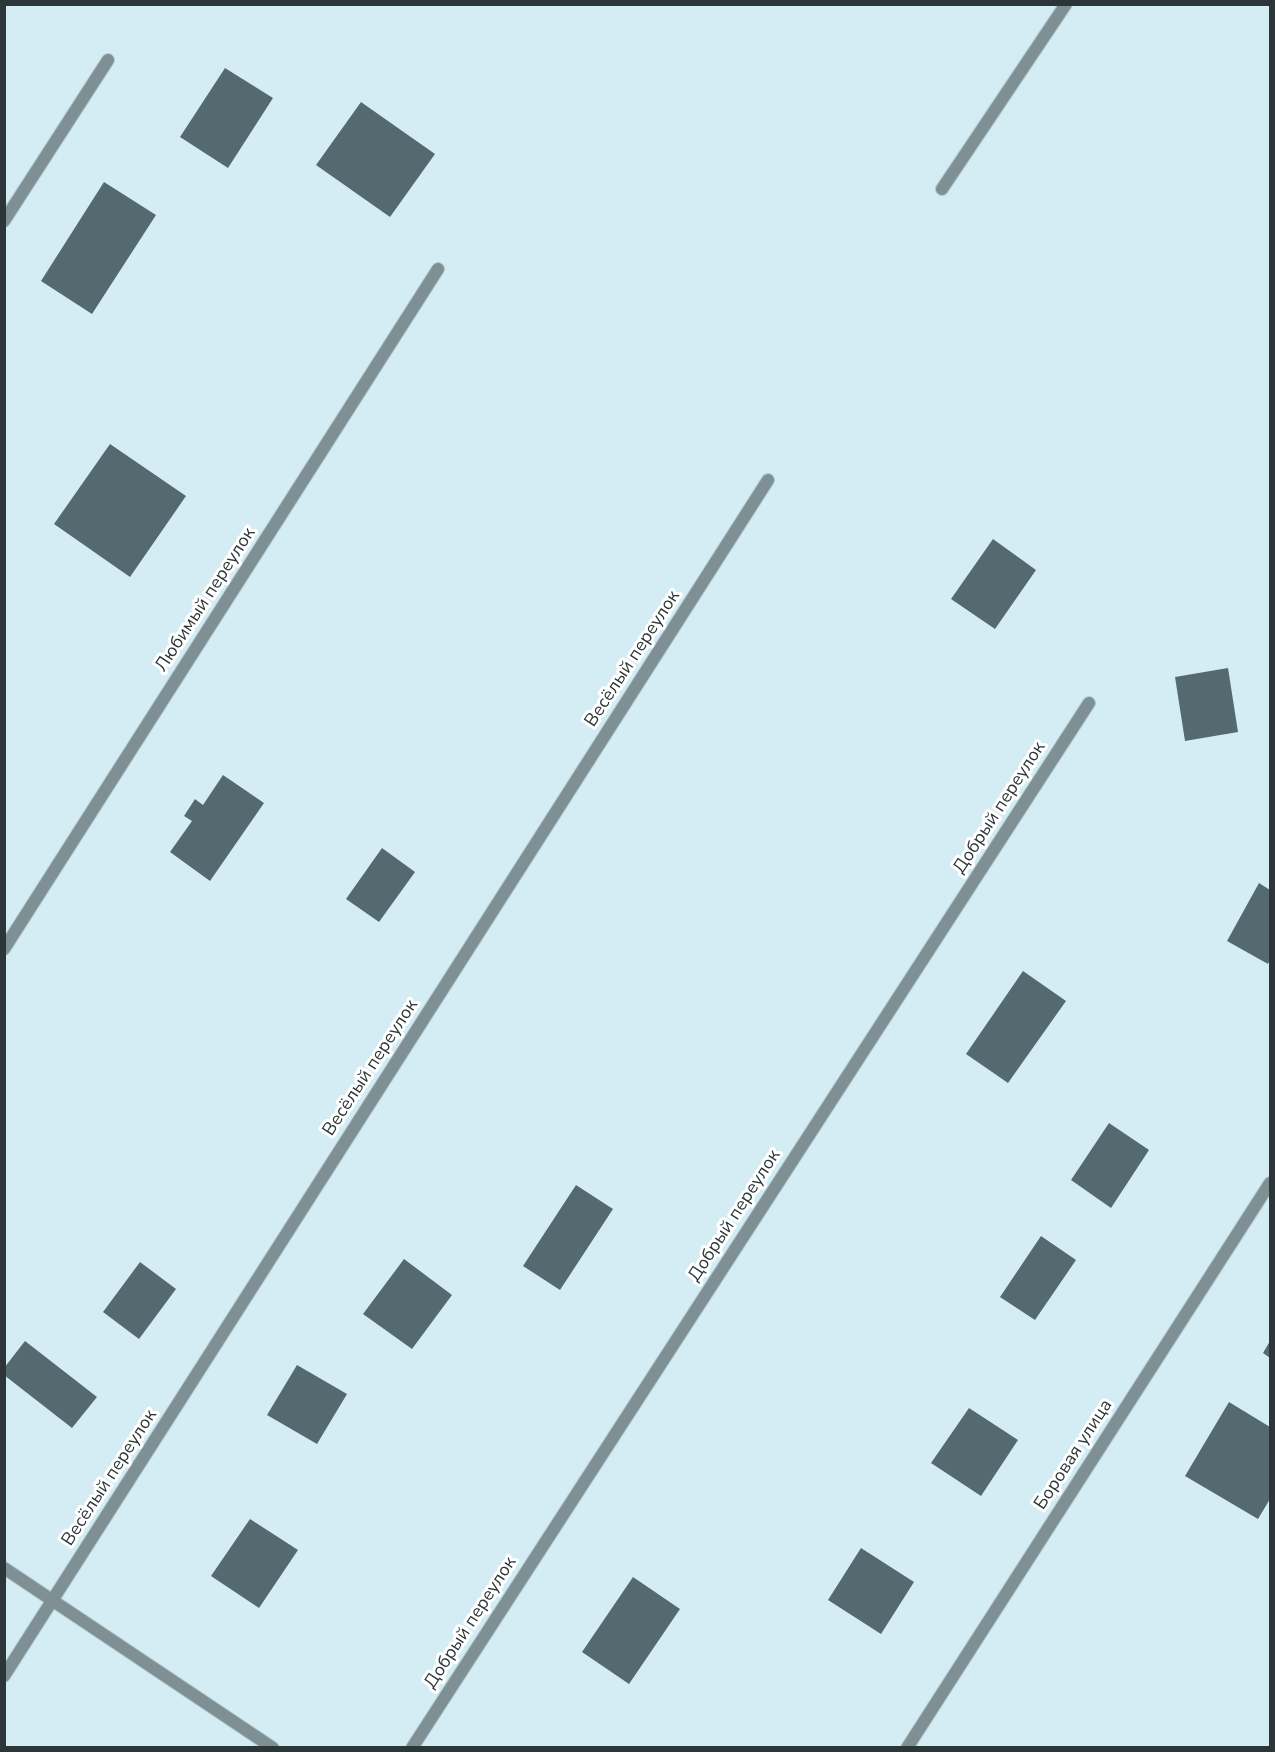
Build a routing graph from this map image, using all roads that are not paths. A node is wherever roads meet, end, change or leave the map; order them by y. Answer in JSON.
{"nodes":[{"id":1,"x":1066,"y":4,"type":"edge"},
{"id":2,"x":108,"y":60,"type":"dead end"},
{"id":3,"x":942,"y":189,"type":"dead end"},
{"id":4,"x":4,"y":221,"type":"edge"},
{"id":5,"x":438,"y":270,"type":"dead end"},
{"id":6,"x":768,"y":480,"type":"dead end"},
{"id":7,"x":1089,"y":704,"type":"dead end"},
{"id":8,"x":4,"y":949,"type":"edge"},
{"id":9,"x":1270,"y":1183,"type":"edge"},
{"id":10,"x":4,"y":1568,"type":"edge"},
{"id":11,"x":53,"y":1600,"type":"junction"},
{"id":12,"x":4,"y":1676,"type":"edge"},
{"id":13,"x":273,"y":1748,"type":"edge"},
{"id":14,"x":412,"y":1748,"type":"edge"},
{"id":15,"x":907,"y":1748,"type":"edge"}],
"edges":[{"from":1,"to":3,"type":"street"},
{"from":2,"to":4,"type":"street"},
{"from":5,"to":8,"type":"street","name":"Любимый переулок"},
{"from":6,"to":11,"type":"street","name":"Весёлый переулок"},
{"from":7,"to":14,"type":"street","name":"Добрый переулок"},
{"from":9,"to":15,"type":"street","name":"Боровая улица"},
{"from":10,"to":11,"type":"street"},
{"from":11,"to":12,"type":"street","name":"Весёлый переулок"},
{"from":11,"to":13,"type":"street"}]}
